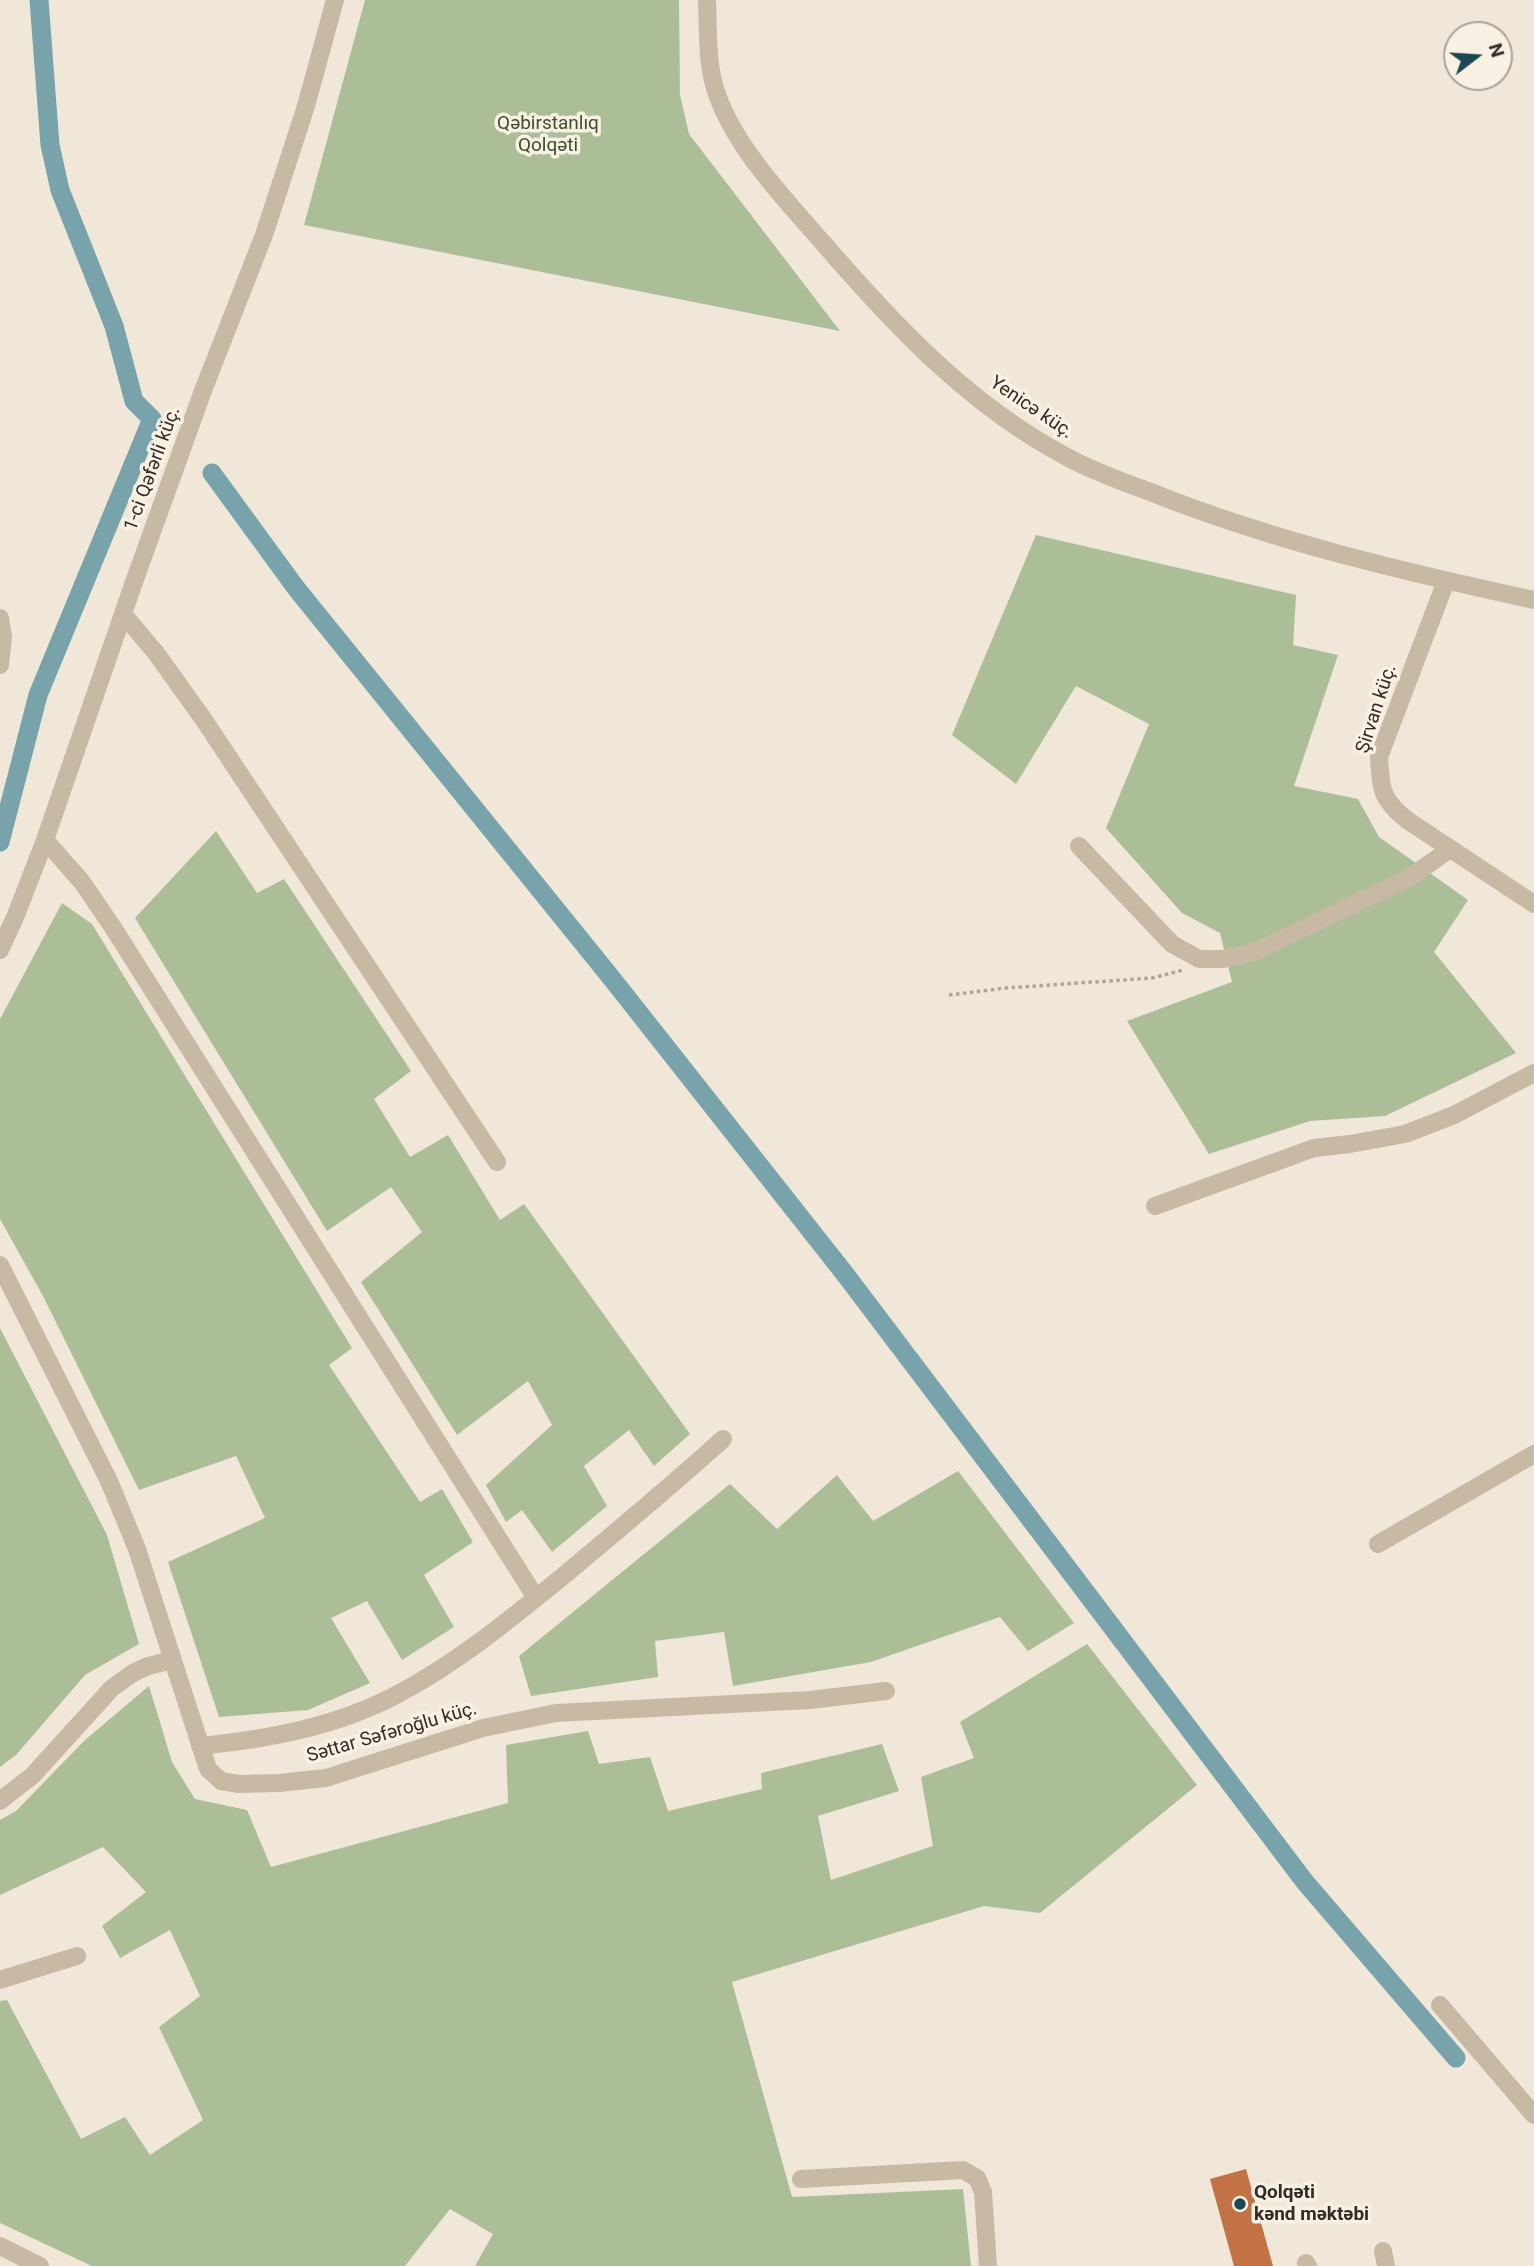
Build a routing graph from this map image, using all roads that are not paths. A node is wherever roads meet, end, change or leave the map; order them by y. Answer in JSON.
{"nodes":[{"id":1,"x":335,"y":0,"type":"edge"},
{"id":2,"x":707,"y":0,"type":"edge"},
{"id":3,"x":1446,"y":581,"type":"junction"},
{"id":4,"x":1534,"y":600,"type":"edge"},
{"id":5,"x":123,"y":614,"type":"junction"},
{"id":6,"x":0,"y":618,"type":"edge"},
{"id":7,"x":0,"y":665,"type":"edge"},
{"id":8,"x":45,"y":840,"type":"junction"},
{"id":9,"x":1079,"y":846,"type":"dead end"},
{"id":10,"x":1450,"y":849,"type":"junction"},
{"id":11,"x":1534,"y":904,"type":"edge"},
{"id":12,"x":3,"y":935,"type":"edge"},
{"id":13,"x":1534,"y":1073,"type":"edge"},
{"id":14,"x":497,"y":1161,"type":"dead end"},
{"id":15,"x":1156,"y":1206,"type":"dead end"},
{"id":16,"x":0,"y":1265,"type":"edge"},
{"id":17,"x":723,"y":1439,"type":"dead end"},
{"id":18,"x":1534,"y":1454,"type":"edge"},
{"id":19,"x":1377,"y":1544,"type":"dead end"},
{"id":20,"x":536,"y":1598,"type":"junction"},
{"id":21,"x":173,"y":1660,"type":"junction"},
{"id":22,"x":886,"y":1691,"type":"dead end"},
{"id":23,"x":200,"y":1746,"type":"junction"},
{"id":24,"x":0,"y":1801,"type":"edge"},
{"id":25,"x":77,"y":1956,"type":"dead end"},
{"id":26,"x":0,"y":1980,"type":"edge"},
{"id":27,"x":1440,"y":2005,"type":"dead end"},
{"id":28,"x":1527,"y":2094,"type":"edge"},
{"id":29,"x":1534,"y":2115,"type":"edge"},
{"id":30,"x":801,"y":2179,"type":"dead end"},
{"id":31,"x":0,"y":2246,"type":"edge"},
{"id":32,"x":40,"y":2266,"type":"edge"},
{"id":33,"x":988,"y":2266,"type":"edge"}],
"edges":[{"from":1,"to":5,"type":"street","name":"1-ci Qəfərli küç."},
{"from":2,"to":3,"type":"street","name":"Yenicə küç."},
{"from":3,"to":4,"type":"street","name":"Yenicə küç."},
{"from":3,"to":10,"type":"street","name":"Şirvan küç."},
{"from":5,"to":8,"type":"street","name":"1-ci Qəfərli küç."},
{"from":5,"to":14,"type":"street"},
{"from":6,"to":7,"type":"street"},
{"from":8,"to":12,"type":"street","name":"1-ci Qəfərli küç."},
{"from":8,"to":20,"type":"street"},
{"from":9,"to":10,"type":"street"},
{"from":10,"to":11,"type":"street","name":"Şirvan küç."},
{"from":13,"to":15,"type":"street"},
{"from":16,"to":21,"type":"street","name":"Səttar Səfəroğlu küç."},
{"from":17,"to":20,"type":"street"},
{"from":18,"to":19,"type":"street"},
{"from":20,"to":23,"type":"street"},
{"from":21,"to":23,"type":"street","name":"Səttar Səfəroğlu küç."},
{"from":21,"to":24,"type":"street"},
{"from":22,"to":23,"type":"street","name":"Səttar Səfəroğlu küç."},
{"from":25,"to":26,"type":"street"},
{"from":27,"to":28,"type":"street"},
{"from":28,"to":29,"type":"street"},
{"from":30,"to":33,"type":"street"},
{"from":31,"to":32,"type":"street"}]}
